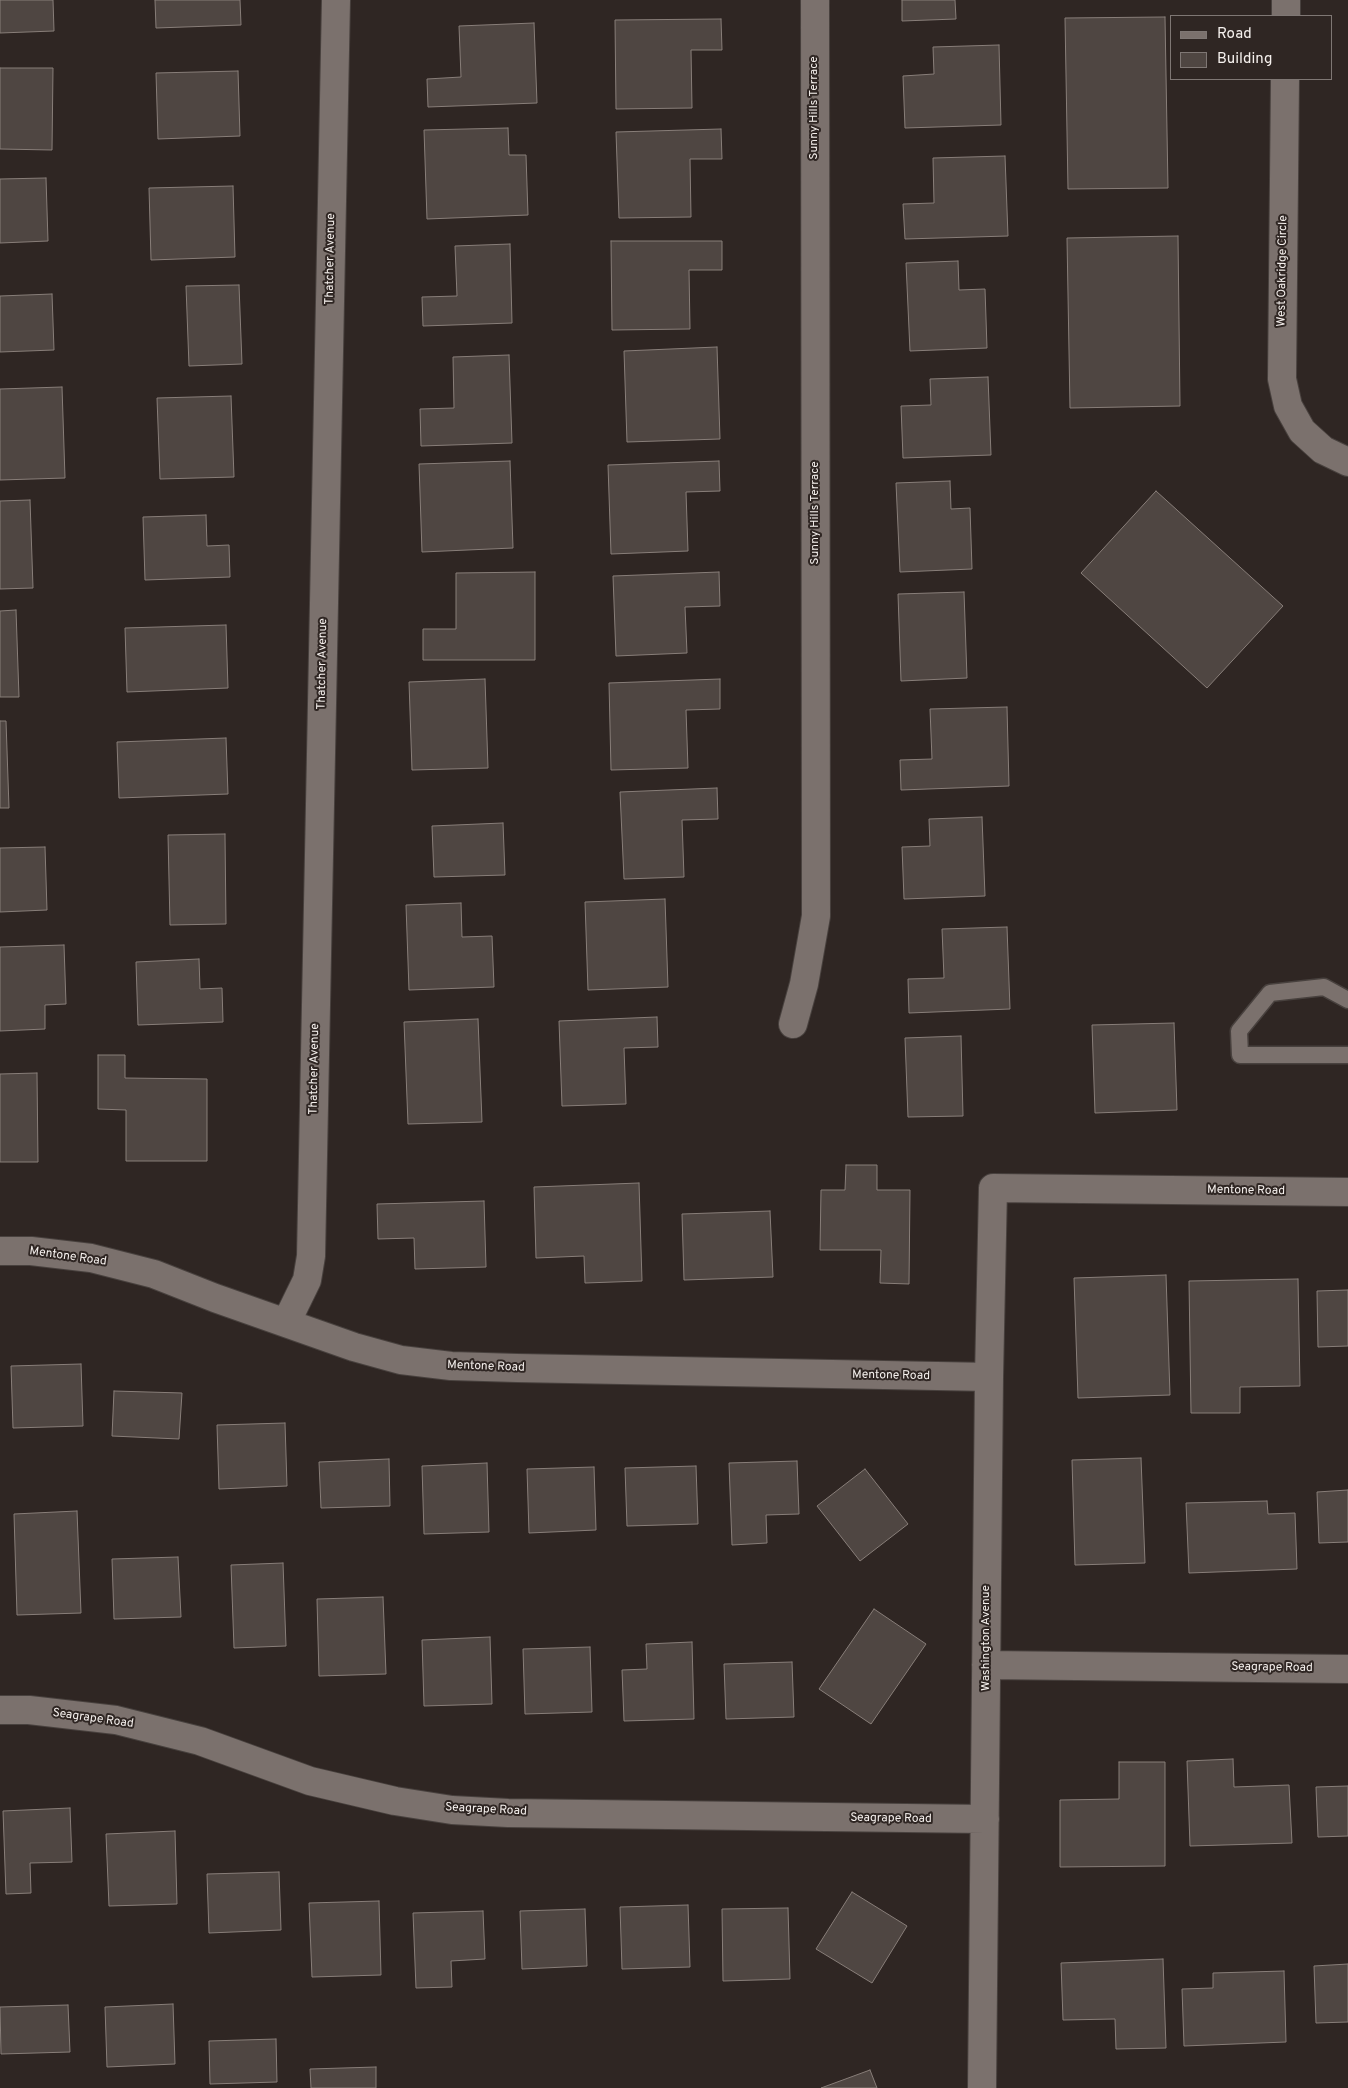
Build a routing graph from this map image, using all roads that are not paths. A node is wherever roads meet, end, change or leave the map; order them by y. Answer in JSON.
{"nodes":[{"id":1,"x":336,"y":0,"type":"edge"},
{"id":2,"x":815,"y":0,"type":"edge"},
{"id":3,"x":1286,"y":0,"type":"edge"},
{"id":4,"x":1286,"y":15,"type":"edge"},
{"id":5,"x":1285,"y":80,"type":"edge"},
{"id":6,"x":1348,"y":462,"type":"edge"},
{"id":7,"x":1348,"y":1000,"type":"edge"},
{"id":8,"x":793,"y":1024,"type":"dead end"},
{"id":9,"x":1348,"y":1055,"type":"edge"},
{"id":10,"x":993,"y":1188,"type":"joint"},
{"id":11,"x":1348,"y":1192,"type":"edge"},
{"id":12,"x":0,"y":1251,"type":"edge"},
{"id":13,"x":286,"y":1323,"type":"junction"},
{"id":14,"x":989,"y":1378,"type":"junction"},
{"id":15,"x":986,"y":1665,"type":"junction"},
{"id":16,"x":1348,"y":1669,"type":"edge"},
{"id":17,"x":0,"y":1710,"type":"edge"},
{"id":18,"x":985,"y":1820,"type":"junction"},
{"id":19,"x":982,"y":2088,"type":"edge"}],
"edges":[{"from":1,"to":13,"type":"street","name":"Thatcher Avenue"},
{"from":2,"to":8,"type":"street","name":"Sunny Hills Terrace"},
{"from":3,"to":4,"type":"street"},
{"from":5,"to":6,"type":"street","name":"West Oakridge Circle"},
{"from":7,"to":9,"type":"lane"},
{"from":10,"to":11,"type":"street","name":"Mentone Road"},
{"from":10,"to":14,"type":"street","name":"Washington Avenue"},
{"from":12,"to":13,"type":"street","name":"Mentone Road"},
{"from":13,"to":14,"type":"street","name":"Mentone Road"},
{"from":14,"to":15,"type":"street","name":"Washington Avenue"},
{"from":15,"to":16,"type":"street","name":"Seagrape Road"},
{"from":15,"to":18,"type":"street","name":"Washington Avenue"},
{"from":17,"to":18,"type":"street","name":"Seagrape Road"},
{"from":18,"to":19,"type":"street","name":"Washington Avenue"}]}
